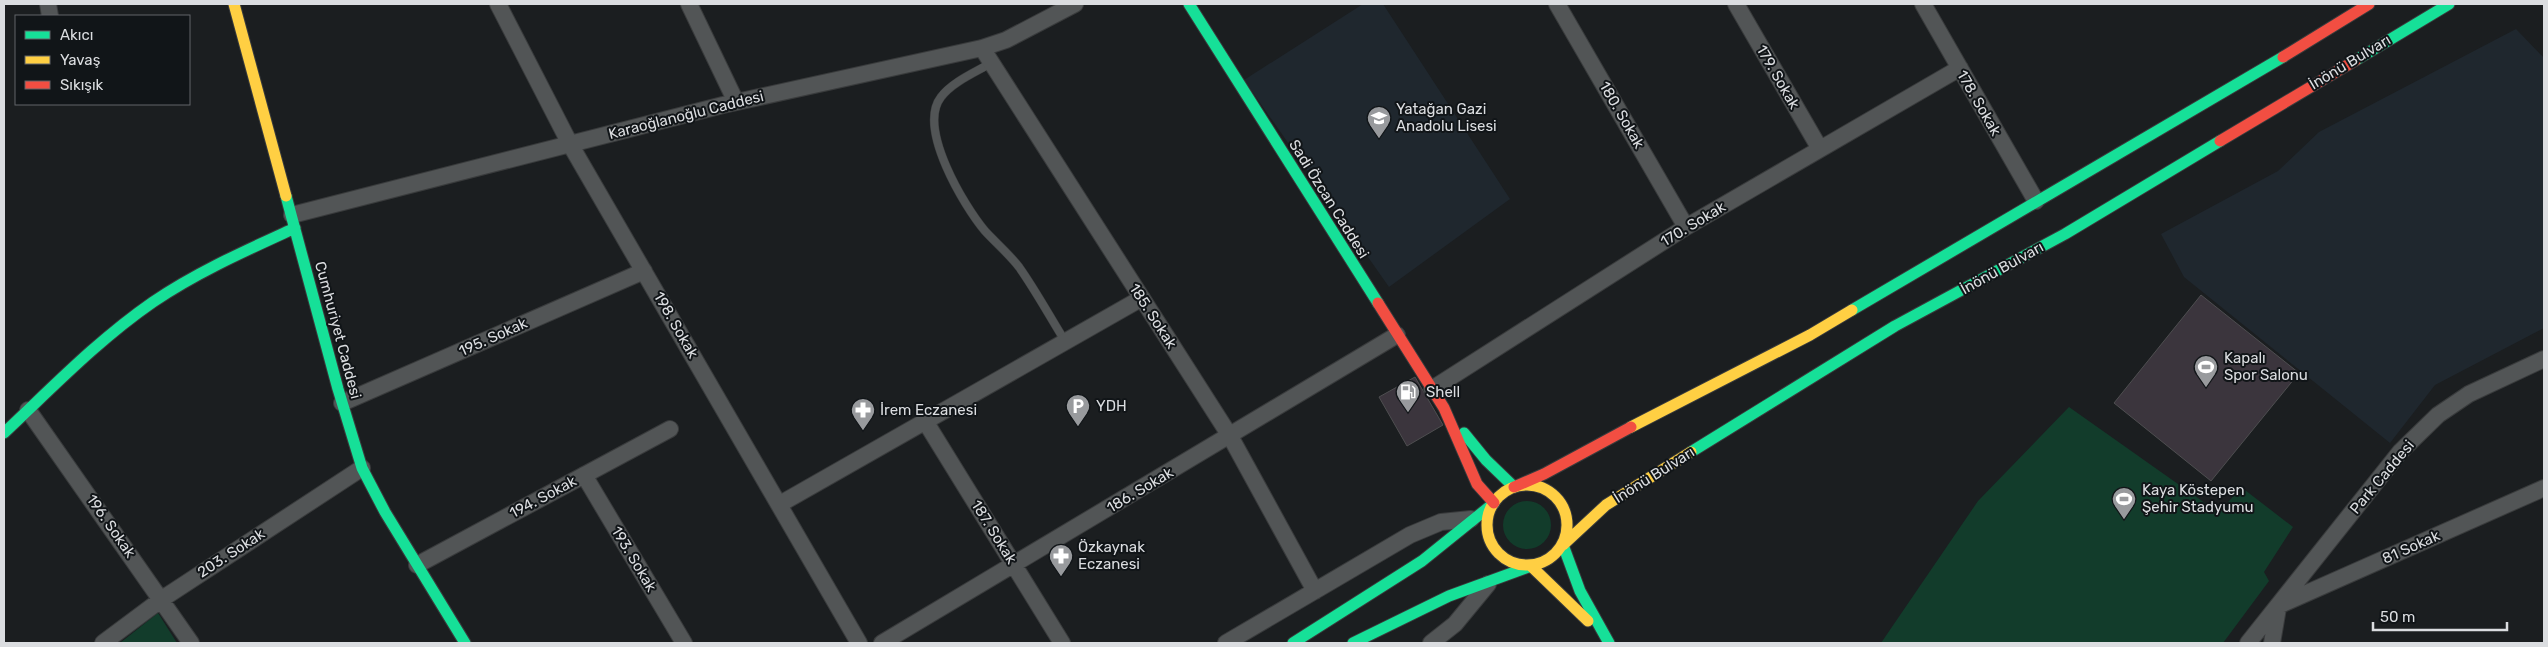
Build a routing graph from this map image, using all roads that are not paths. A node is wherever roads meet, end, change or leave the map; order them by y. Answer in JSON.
{"nodes":[{"id":1,"x":234,"y":4,"type":"edge"},
{"id":2,"x":498,"y":4,"type":"edge"},
{"id":3,"x":689,"y":4,"type":"edge"},
{"id":4,"x":1075,"y":4,"type":"edge"},
{"id":5,"x":1190,"y":4,"type":"edge"},
{"id":6,"x":1557,"y":4,"type":"edge"},
{"id":7,"x":1736,"y":4,"type":"edge"},
{"id":8,"x":1923,"y":4,"type":"edge"},
{"id":9,"x":2369,"y":4,"type":"edge"},
{"id":10,"x":2448,"y":4,"type":"edge"},
{"id":11,"x":982,"y":48,"type":"junction"},
{"id":12,"x":991,"y":63,"type":"junction"},
{"id":13,"x":1960,"y":68,"type":"junction"},
{"id":14,"x":736,"y":102,"type":"junction"},
{"id":15,"x":570,"y":144,"type":"junction"},
{"id":16,"x":1820,"y":150,"type":"junction"},
{"id":17,"x":2036,"y":201,"type":"junction"},
{"id":18,"x":293,"y":222,"type":"junction"},
{"id":19,"x":1686,"y":227,"type":"junction"},
{"id":20,"x":644,"y":271,"type":"junction"},
{"id":21,"x":1142,"y":298,"type":"junction"},
{"id":22,"x":1397,"y":335,"type":"junction"},
{"id":23,"x":1065,"y":341,"type":"junction"},
{"id":24,"x":2544,"y":359,"type":"edge"},
{"id":25,"x":1432,"y":389,"type":"junction"},
{"id":26,"x":342,"y":403,"type":"junction"},
{"id":27,"x":1444,"y":408,"type":"junction"},
{"id":28,"x":28,"y":410,"type":"junction"},
{"id":29,"x":925,"y":421,"type":"junction"},
{"id":30,"x":670,"y":429,"type":"dead end"},
{"id":31,"x":4,"y":433,"type":"edge"},
{"id":32,"x":1230,"y":436,"type":"junction"},
{"id":33,"x":362,"y":468,"type":"junction"},
{"id":34,"x":584,"y":475,"type":"junction"},
{"id":35,"x":1514,"y":487,"type":"junction"},
{"id":36,"x":2544,"y":488,"type":"edge"},
{"id":37,"x":1494,"y":502,"type":"junction"},
{"id":38,"x":780,"y":504,"type":"junction"},
{"id":39,"x":1476,"y":519,"type":"junction"},
{"id":40,"x":1563,"y":544,"type":"junction"},
{"id":41,"x":417,"y":565,"type":"junction"},
{"id":42,"x":1014,"y":565,"type":"junction"},
{"id":43,"x":1532,"y":566,"type":"junction"},
{"id":44,"x":1493,"y":578,"type":"junction"},
{"id":45,"x":1315,"y":591,"type":"junction"},
{"id":46,"x":162,"y":598,"type":"junction"},
{"id":47,"x":2278,"y":606,"type":"junction"},
{"id":48,"x":458,"y":640,"type":"edge"},
{"id":49,"x":104,"y":643,"type":"edge"},
{"id":50,"x":191,"y":643,"type":"edge"},
{"id":51,"x":684,"y":643,"type":"edge"},
{"id":52,"x":859,"y":643,"type":"edge"},
{"id":53,"x":882,"y":643,"type":"edge"},
{"id":54,"x":1062,"y":643,"type":"edge"},
{"id":55,"x":1226,"y":643,"type":"edge"},
{"id":56,"x":1293,"y":643,"type":"edge"},
{"id":57,"x":1353,"y":643,"type":"edge"},
{"id":58,"x":1431,"y":643,"type":"edge"},
{"id":59,"x":1608,"y":643,"type":"edge"},
{"id":60,"x":2248,"y":643,"type":"edge"},
{"id":61,"x":2272,"y":643,"type":"edge"}],
"edges":[{"from":1,"to":18,"type":"main road","name":"Cumhuriyet Caddesi"},
{"from":2,"to":15,"type":"street","name":"198. Sokak"},
{"from":3,"to":14,"type":"street"},
{"from":4,"to":11,"type":"street","name":"Karaoğlanoğlu Caddesi"},
{"from":5,"to":22,"type":"main road","name":"Sadi Özcan Caddesi"},
{"from":6,"to":19,"type":"street","name":"180. Sokak"},
{"from":7,"to":16,"type":"street","name":"179. Sokak"},
{"from":8,"to":13,"type":"street","name":"178. Sokak"},
{"from":9,"to":17,"type":"main road"},
{"from":10,"to":40,"type":"main road","name":"İnönü Bulvarı"},
{"from":11,"to":12,"type":"street","name":"185. Sokak"},
{"from":11,"to":14,"type":"street","name":"Karaoğlanoğlu Caddesi"},
{"from":12,"to":21,"type":"street","name":"185. Sokak"},
{"from":12,"to":23,"type":"lane"},
{"from":13,"to":16,"type":"street","name":"170. Sokak"},
{"from":13,"to":17,"type":"street","name":"178. Sokak"},
{"from":14,"to":15,"type":"street","name":"Karaoğlanoğlu Caddesi"},
{"from":15,"to":18,"type":"street","name":"Karaoğlanoğlu Caddesi"},
{"from":15,"to":20,"type":"street","name":"198. Sokak"},
{"from":16,"to":19,"type":"street","name":"170. Sokak"},
{"from":17,"to":35,"type":"main road"},
{"from":18,"to":26,"type":"main road","name":"Cumhuriyet Caddesi"},
{"from":18,"to":28,"type":"main road","name":"Karaoğlanoğlu Caddesi"},
{"from":19,"to":25,"type":"street","name":"170. Sokak"},
{"from":20,"to":26,"type":"street","name":"195. Sokak"},
{"from":20,"to":38,"type":"street","name":"198. Sokak"},
{"from":21,"to":23,"type":"street"},
{"from":21,"to":32,"type":"street","name":"185. Sokak"},
{"from":22,"to":25,"type":"main road","name":"Sadi Özcan Caddesi"},
{"from":22,"to":32,"type":"street","name":"186. Sokak"},
{"from":23,"to":29,"type":"street"},
{"from":24,"to":47,"type":"street","name":"Park Caddesi"},
{"from":25,"to":27,"type":"main road","name":"Sadi Özcan Caddesi"},
{"from":26,"to":33,"type":"main road","name":"Cumhuriyet Caddesi"},
{"from":27,"to":35,"type":"main road","name":"Sadi Özcan Caddesi"},
{"from":27,"to":37,"type":"main road","name":"Sadi Özcan Caddesi"},
{"from":28,"to":31,"type":"main road","name":"Karaoğlanoğlu Caddesi"},
{"from":28,"to":46,"type":"street","name":"196. Sokak"},
{"from":29,"to":38,"type":"street"},
{"from":29,"to":42,"type":"street","name":"187. Sokak"},
{"from":30,"to":34,"type":"street","name":"194. Sokak"},
{"from":32,"to":42,"type":"street","name":"186. Sokak"},
{"from":32,"to":45,"type":"street","name":"185. Sokak"},
{"from":33,"to":41,"type":"main road","name":"Cumhuriyet Caddesi"},
{"from":33,"to":46,"type":"street","name":"203. Sokak"},
{"from":34,"to":41,"type":"street","name":"194. Sokak"},
{"from":34,"to":51,"type":"street","name":"193. Sokak"},
{"from":35,"to":37,"type":"main road"},
{"from":35,"to":40,"type":"main road"},
{"from":36,"to":47,"type":"street","name":"81 Sokak"},
{"from":37,"to":39,"type":"main road"},
{"from":37,"to":43,"type":"main road"},
{"from":38,"to":52,"type":"street","name":"198. Sokak"},
{"from":39,"to":45,"type":"street"},
{"from":39,"to":56,"type":"main road"},
{"from":40,"to":43,"type":"main road"},
{"from":40,"to":59,"type":"main road"},
{"from":41,"to":48,"type":"main road","name":"Cumhuriyet Caddesi"},
{"from":42,"to":53,"type":"street","name":"186. Sokak"},
{"from":42,"to":54,"type":"street","name":"187. Sokak"},
{"from":43,"to":44,"type":"main road"},
{"from":43,"to":59,"type":"main road"},
{"from":44,"to":57,"type":"main road"},
{"from":44,"to":58,"type":"street"},
{"from":45,"to":55,"type":"street"},
{"from":46,"to":49,"type":"street","name":"203. Sokak"},
{"from":46,"to":50,"type":"street","name":"196. Sokak"},
{"from":47,"to":60,"type":"street"},
{"from":47,"to":61,"type":"street","name":"Park Caddesi"}]}
